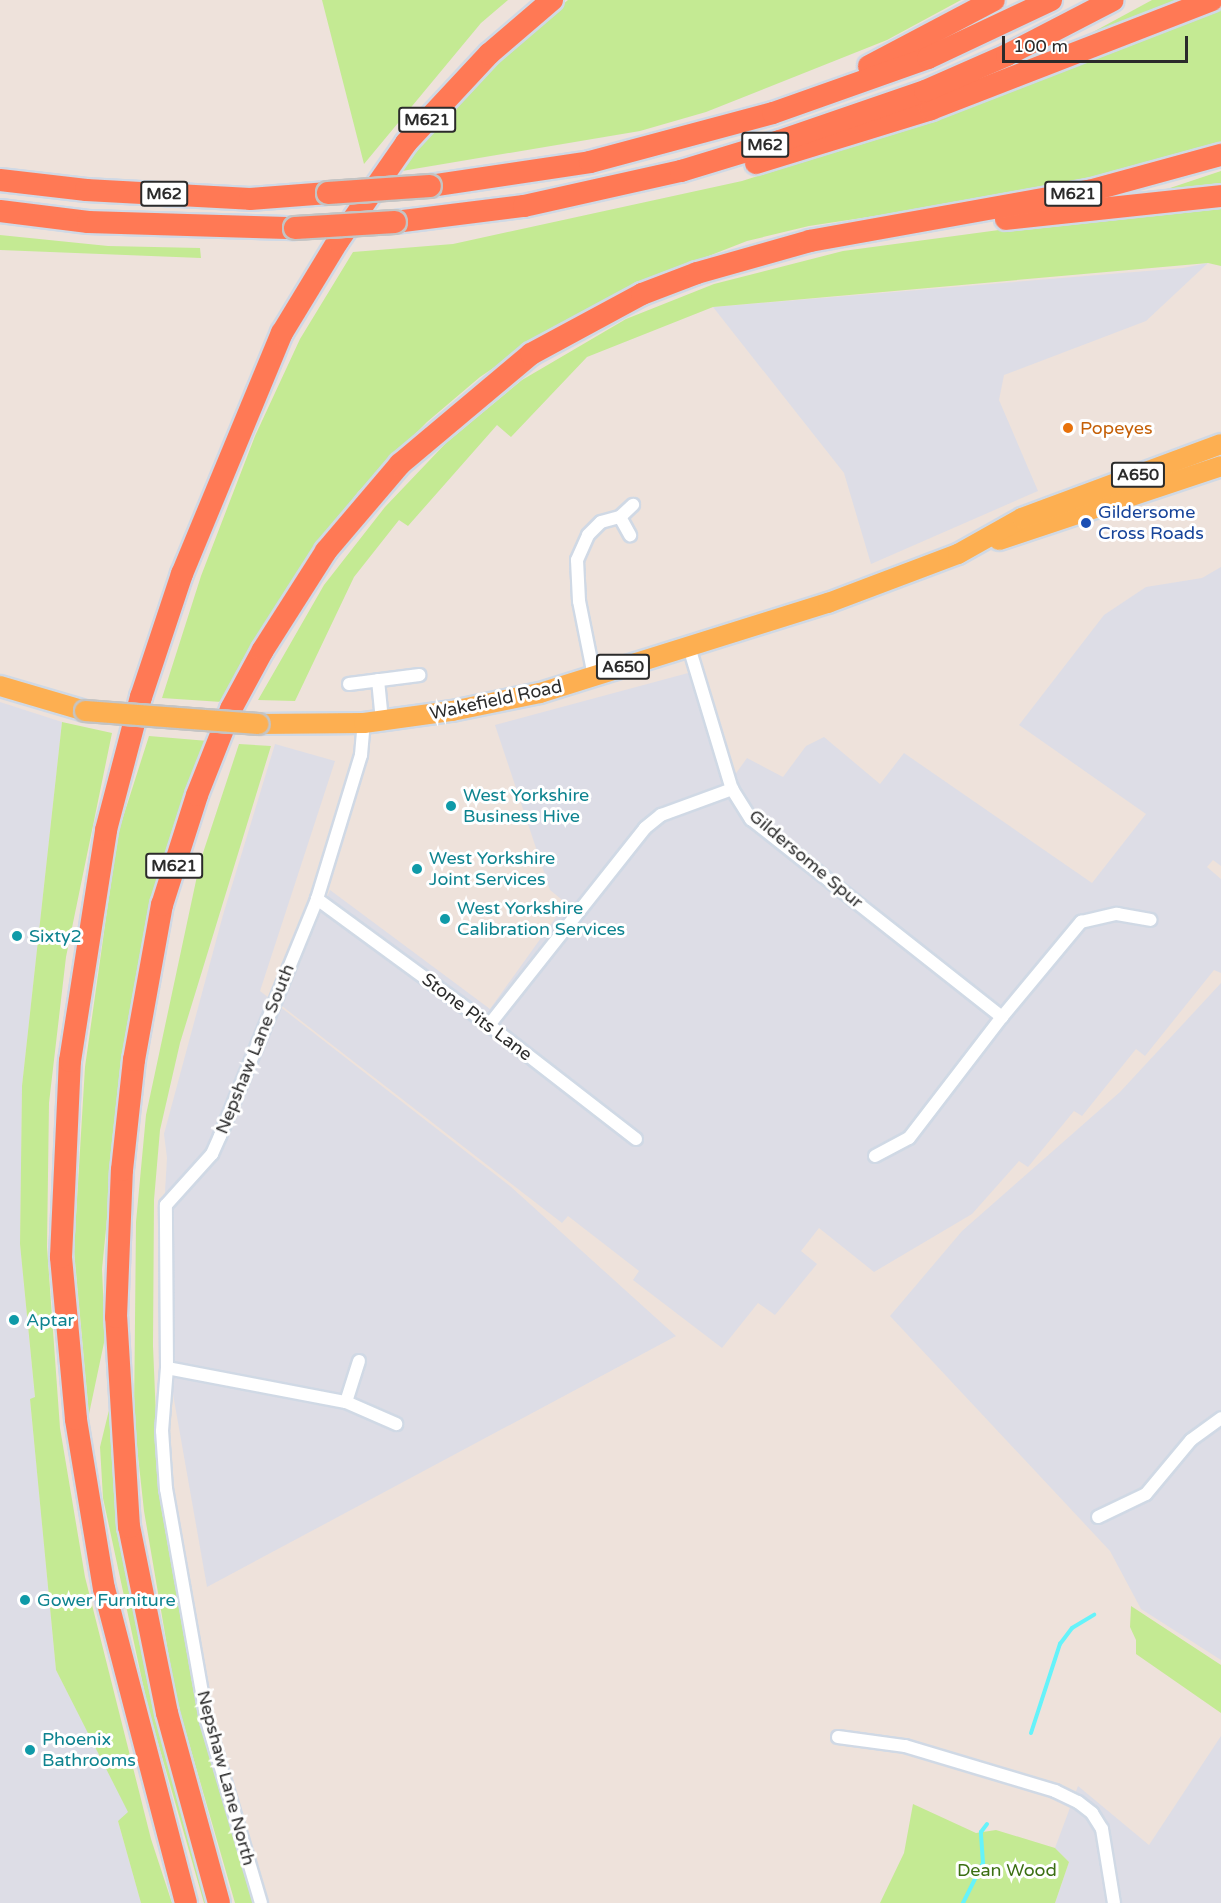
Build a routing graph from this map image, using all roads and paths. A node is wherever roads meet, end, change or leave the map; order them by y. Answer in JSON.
{"nodes":[{"id":1,"x":552,"y":0,"type":"edge"},
{"id":2,"x":994,"y":0,"type":"edge"},
{"id":3,"x":1051,"y":0,"type":"edge"},
{"id":4,"x":1113,"y":0,"type":"edge"},
{"id":5,"x":1212,"y":0,"type":"edge"},
{"id":6,"x":773,"y":113,"type":"junction"},
{"id":7,"x":1221,"y":155,"type":"edge"},
{"id":8,"x":0,"y":180,"type":"edge"},
{"id":9,"x":1221,"y":196,"type":"edge"},
{"id":10,"x":524,"y":206,"type":"junction"},
{"id":11,"x":0,"y":211,"type":"edge"},
{"id":12,"x":923,"y":223,"type":"junction"},
{"id":13,"x":1221,"y":444,"type":"edge"},
{"id":14,"x":1221,"y":466,"type":"edge"},
{"id":15,"x":633,"y":505,"type":"dead end"},
{"id":16,"x":1058,"y":513,"type":"junction"},
{"id":17,"x":620,"y":518,"type":"junction"},
{"id":18,"x":630,"y":535,"type":"dead end"},
{"id":19,"x":689,"y":647,"type":"junction"},
{"id":20,"x":419,"y":675,"type":"dead end"},
{"id":21,"x":594,"y":676,"type":"junction"},
{"id":22,"x":378,"y":680,"type":"junction"},
{"id":23,"x":349,"y":684,"type":"dead end"},
{"id":24,"x":0,"y":686,"type":"edge"},
{"id":25,"x":373,"y":722,"type":"junction"},
{"id":26,"x":732,"y":789,"type":"junction"},
{"id":27,"x":316,"y":899,"type":"junction"},
{"id":28,"x":1150,"y":921,"type":"dead end"},
{"id":29,"x":1002,"y":1017,"type":"junction"},
{"id":30,"x":489,"y":1025,"type":"junction"},
{"id":31,"x":636,"y":1139,"type":"dead end"},
{"id":32,"x":875,"y":1156,"type":"dead end"},
{"id":33,"x":359,"y":1361,"type":"dead end"},
{"id":34,"x":167,"y":1368,"type":"junction"},
{"id":35,"x":346,"y":1402,"type":"junction"},
{"id":36,"x":1221,"y":1418,"type":"edge"},
{"id":37,"x":396,"y":1424,"type":"dead end"},
{"id":38,"x":1098,"y":1517,"type":"dead end"},
{"id":39,"x":175,"y":1545,"type":"joint"},
{"id":40,"x":838,"y":1737,"type":"dead end"},
{"id":41,"x":186,"y":1903,"type":"edge"},
{"id":42,"x":219,"y":1903,"type":"edge"},
{"id":43,"x":261,"y":1903,"type":"edge"},
{"id":44,"x":1114,"y":1903,"type":"edge"}],
"edges":[{"from":1,"to":41,"type":"highway","number":"M621"},
{"from":2,"to":6,"type":"highway","number":"M62"},
{"from":3,"to":6,"type":"highway","number":"M62"},
{"from":4,"to":10,"type":"highway","number":"M62"},
{"from":5,"to":10,"type":"highway"},
{"from":6,"to":8,"type":"highway","number":"M62","bridge":true},
{"from":7,"to":12,"type":"highway","number":"M621"},
{"from":9,"to":12,"type":"highway","number":"M621"},
{"from":10,"to":11,"type":"highway","number":"M62","bridge":true},
{"from":12,"to":42,"type":"highway","number":"M621"},
{"from":13,"to":16,"type":"main road","name":"Wakefield Road","number":"A650"},
{"from":14,"to":16,"type":"main road","name":"Wakefield Road","number":"A650"},
{"from":15,"to":17,"type":"street"},
{"from":16,"to":19,"type":"main road","name":"Wakefield Road","number":"A650"},
{"from":17,"to":18,"type":"street"},
{"from":17,"to":21,"type":"street"},
{"from":19,"to":21,"type":"main road","name":"Wakefield Road","number":"A650"},
{"from":19,"to":26,"type":"street","name":"Gildersome Spur"},
{"from":20,"to":22,"type":"street"},
{"from":21,"to":25,"type":"main road","name":"Wakefield Road","number":"A650"},
{"from":22,"to":23,"type":"street"},
{"from":22,"to":25,"type":"street","name":"Nepshaw Lane South"},
{"from":24,"to":25,"type":"main road","name":"Wakefield Road","number":"A650","bridge":true},
{"from":25,"to":27,"type":"street","name":"Nepshaw Lane South"},
{"from":26,"to":29,"type":"street","name":"Gildersome Spur"},
{"from":26,"to":30,"type":"street"},
{"from":27,"to":30,"type":"street","name":"Stone Pits Lane"},
{"from":27,"to":34,"type":"street","name":"Nepshaw Lane South"},
{"from":28,"to":29,"type":"street"},
{"from":29,"to":32,"type":"street"},
{"from":30,"to":31,"type":"street","name":"Stone Pits Lane"},
{"from":33,"to":35,"type":"street"},
{"from":34,"to":35,"type":"street"},
{"from":34,"to":39,"type":"street","name":"Nepshaw Lane South"},
{"from":35,"to":37,"type":"street"},
{"from":36,"to":38,"type":"street"},
{"from":39,"to":43,"type":"street","name":"Nepshaw Lane North"},
{"from":40,"to":44,"type":"street"}]}
